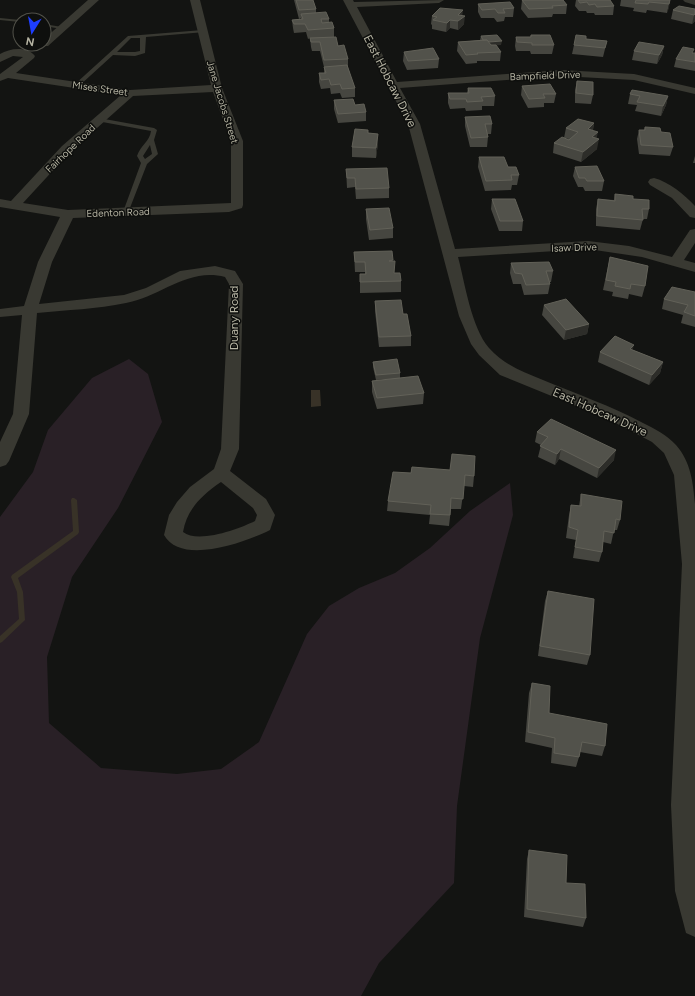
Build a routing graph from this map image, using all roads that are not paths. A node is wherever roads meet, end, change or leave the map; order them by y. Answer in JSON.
{"nodes":[{"id":1,"x":94,"y":0,"type":"edge"},
{"id":2,"x":195,"y":0,"type":"edge"},
{"id":3,"x":439,"y":0,"type":"edge"},
{"id":4,"x":688,"y":0,"type":"edge"},
{"id":5,"x":349,"y":2,"type":"edge"},
{"id":6,"x":695,"y":2,"type":"edge"},
{"id":7,"x":0,"y":18,"type":"edge"},
{"id":8,"x":12,"y":20,"type":"edge"},
{"id":9,"x":52,"y":26,"type":"edge"},
{"id":10,"x":62,"y":28,"type":"junction"},
{"id":11,"x":203,"y":31,"type":"junction"},
{"id":12,"x":144,"y":36,"type":"junction"},
{"id":13,"x":52,"y":37,"type":"edge"},
{"id":14,"x":35,"y":52,"type":"edge"},
{"id":15,"x":112,"y":53,"type":"junction"},
{"id":16,"x":2,"y":55,"type":"edge"},
{"id":17,"x":30,"y":56,"type":"junction"},
{"id":18,"x":4,"y":77,"type":"edge"},
{"id":19,"x":77,"y":85,"type":"junction"},
{"id":20,"x":394,"y":86,"type":"junction"},
{"id":21,"x":217,"y":88,"type":"junction"},
{"id":22,"x":695,"y":90,"type":"edge"},
{"id":23,"x":130,"y":93,"type":"junction"},
{"id":24,"x":99,"y":120,"type":"junction"},
{"id":25,"x":152,"y":141,"type":"junction"},
{"id":26,"x":144,"y":163,"type":"junction"},
{"id":27,"x":654,"y":182,"type":"dead end"},
{"id":28,"x":0,"y":203,"type":"edge"},
{"id":29,"x":237,"y":205,"type":"joint"},
{"id":30,"x":13,"y":206,"type":"junction"},
{"id":31,"x":126,"y":212,"type":"junction"},
{"id":32,"x":68,"y":214,"type":"junction"},
{"id":33,"x":695,"y":214,"type":"edge"},
{"id":34,"x":695,"y":234,"type":"edge"},
{"id":35,"x":451,"y":253,"type":"junction"},
{"id":36,"x":676,"y":262,"type":"junction"},
{"id":37,"x":695,"y":268,"type":"edge"},
{"id":38,"x":30,"y":311,"type":"junction"},
{"id":39,"x":0,"y":313,"type":"edge"},
{"id":40,"x":0,"y":461,"type":"edge"},
{"id":41,"x":221,"y":473,"type":"junction"},
{"id":42,"x":690,"y":699,"type":"edge"},
{"id":43,"x":695,"y":924,"type":"edge"}],
"edges":[{"from":1,"to":10,"type":"street"},
{"from":2,"to":11,"type":"street","name":"Jane Jacobs Street"},
{"from":3,"to":5,"type":"street"},
{"from":4,"to":6,"type":"street"},
{"from":5,"to":20,"type":"street","name":"East Hobcaw Drive"},
{"from":7,"to":8,"type":"lane"},
{"from":9,"to":10,"type":"lane"},
{"from":10,"to":13,"type":"street"},
{"from":11,"to":12,"type":"lane"},
{"from":11,"to":21,"type":"street","name":"Jane Jacobs Street"},
{"from":12,"to":15,"type":"lane"},
{"from":12,"to":15,"type":"lane"},
{"from":14,"to":17,"type":"street"},
{"from":15,"to":19,"type":"lane"},
{"from":16,"to":17,"type":"street"},
{"from":17,"to":18,"type":"street"},
{"from":18,"to":19,"type":"street","name":"Mises Street"},
{"from":19,"to":23,"type":"street","name":"Mises Street"},
{"from":20,"to":22,"type":"street","name":"Bampfield Drive"},
{"from":20,"to":35,"type":"street","name":"East Hobcaw Drive"},
{"from":21,"to":23,"type":"street","name":"Mises Street"},
{"from":21,"to":29,"type":"street","name":"Jane Jacobs Street"},
{"from":23,"to":24,"type":"street","name":"Fairhope Road"},
{"from":24,"to":25,"type":"lane"},
{"from":24,"to":30,"type":"street","name":"Fairhope Road"},
{"from":25,"to":26,"type":"lane"},
{"from":25,"to":26,"type":"lane"},
{"from":26,"to":31,"type":"lane"},
{"from":27,"to":33,"type":"street"},
{"from":28,"to":30,"type":"street","name":"Edenton Road"},
{"from":29,"to":31,"type":"street","name":"Edenton Road"},
{"from":30,"to":32,"type":"street","name":"Edenton Road"},
{"from":31,"to":32,"type":"street","name":"Edenton Road"},
{"from":32,"to":38,"type":"street"},
{"from":34,"to":36,"type":"street"},
{"from":35,"to":36,"type":"street","name":"Isaw Drive"},
{"from":35,"to":42,"type":"street","name":"East Hobcaw Drive"},
{"from":36,"to":37,"type":"street","name":"Isaw Drive"},
{"from":38,"to":39,"type":"street","name":"Duany Road"},
{"from":38,"to":40,"type":"street"},
{"from":38,"to":41,"type":"street","name":"Duany Road"},
{"from":41,"to":41,"type":"street"},
{"from":42,"to":43,"type":"street","name":"East Hobcaw Drive"}]}
